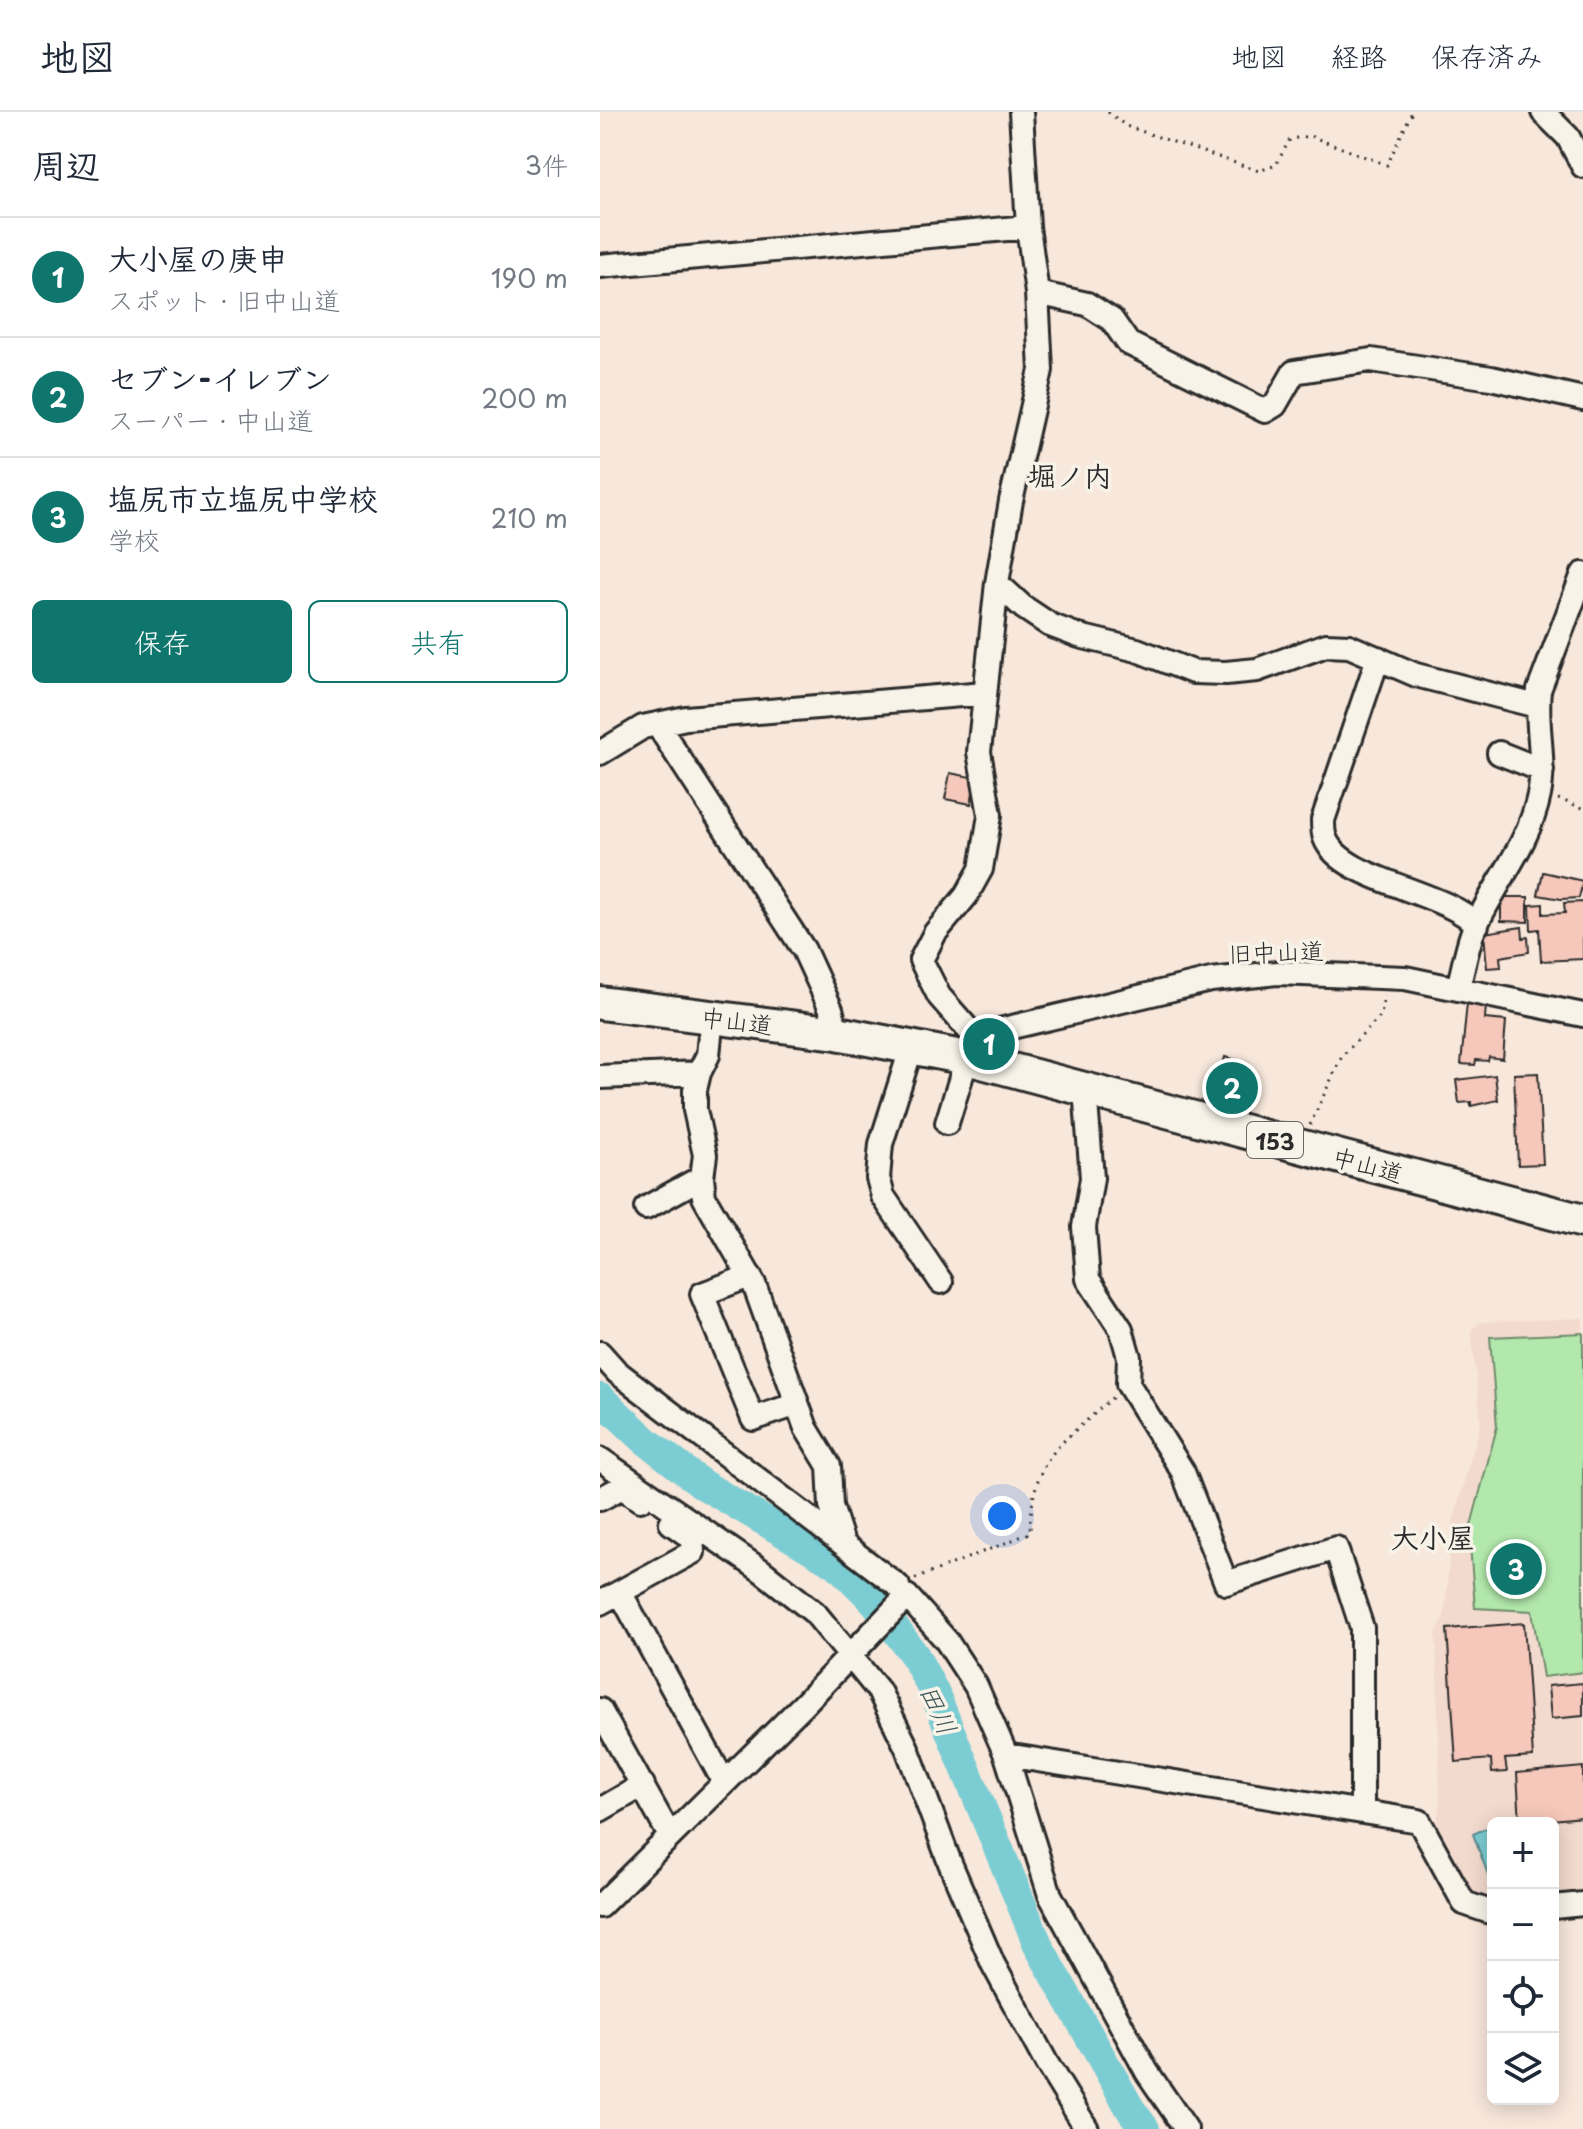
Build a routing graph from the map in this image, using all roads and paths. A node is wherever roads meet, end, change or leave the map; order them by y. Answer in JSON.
{"nodes":[{"id":1,"x":1021,"y":112,"type":"edge"},
{"id":2,"x":1108,"y":112,"type":"edge"},
{"id":3,"x":1412,"y":112,"type":"edge"},
{"id":4,"x":1543,"y":112,"type":"edge"},
{"id":5,"x":1583,"y":166,"type":"edge"},
{"id":6,"x":1028,"y":227,"type":"junction"},
{"id":7,"x":600,"y":266,"type":"edge"},
{"id":8,"x":1037,"y":293,"type":"junction"},
{"id":9,"x":1583,"y":399,"type":"edge"},
{"id":10,"x":1583,"y":574,"type":"edge"},
{"id":11,"x":997,"y":583,"type":"junction"},
{"id":12,"x":1378,"y":658,"type":"junction"},
{"id":13,"x":985,"y":693,"type":"junction"},
{"id":14,"x":1537,"y":706,"type":"junction"},
{"id":15,"x":657,"y":724,"type":"junction"},
{"id":16,"x":600,"y":753,"type":"edge"},
{"id":17,"x":1499,"y":753,"type":"dead end"},
{"id":18,"x":1542,"y":770,"type":"junction"},
{"id":19,"x":1539,"y":794,"type":"junction"},
{"id":20,"x":1583,"y":808,"type":"edge"},
{"id":21,"x":1477,"y":925,"type":"junction"},
{"id":22,"x":1387,"y":977,"type":"junction"},
{"id":23,"x":1458,"y":988,"type":"junction"},
{"id":24,"x":600,"y":1003,"type":"edge"},
{"id":25,"x":1583,"y":1015,"type":"edge"},
{"id":26,"x":712,"y":1016,"type":"junction"},
{"id":27,"x":837,"y":1033,"type":"junction"},
{"id":28,"x":912,"y":1046,"type":"junction"},
{"id":29,"x":971,"y":1047,"type":"junction"},
{"id":30,"x":699,"y":1073,"type":"junction"},
{"id":31,"x":600,"y":1077,"type":"edge"},
{"id":32,"x":1085,"y":1089,"type":"junction"},
{"id":33,"x":947,"y":1123,"type":"dead end"},
{"id":34,"x":1303,"y":1147,"type":"junction"},
{"id":35,"x":702,"y":1177,"type":"junction"},
{"id":36,"x":646,"y":1208,"type":"dead end"},
{"id":37,"x":1583,"y":1221,"type":"edge"},
{"id":38,"x":750,"y":1276,"type":"junction"},
{"id":39,"x":941,"y":1282,"type":"dead end"},
{"id":40,"x":600,"y":1353,"type":"edge"},
{"id":41,"x":1128,"y":1384,"type":"junction"},
{"id":42,"x":797,"y":1404,"type":"junction"},
{"id":43,"x":600,"y":1459,"type":"edge"},
{"id":44,"x":600,"y":1499,"type":"edge"},
{"id":45,"x":843,"y":1543,"type":"junction"},
{"id":46,"x":620,"y":1592,"type":"junction"},
{"id":47,"x":902,"y":1594,"type":"junction"},
{"id":48,"x":600,"y":1603,"type":"edge"},
{"id":49,"x":850,"y":1654,"type":"junction"},
{"id":50,"x":600,"y":1710,"type":"edge"},
{"id":51,"x":1006,"y":1755,"type":"junction"},
{"id":52,"x":724,"y":1782,"type":"junction"},
{"id":53,"x":643,"y":1785,"type":"junction"},
{"id":54,"x":600,"y":1810,"type":"edge"},
{"id":55,"x":1362,"y":1810,"type":"junction"},
{"id":56,"x":670,"y":1836,"type":"junction"},
{"id":57,"x":1583,"y":1904,"type":"edge"},
{"id":58,"x":600,"y":1906,"type":"edge"},
{"id":59,"x":1559,"y":1906,"type":"edge"},
{"id":60,"x":1487,"y":1911,"type":"edge"},
{"id":61,"x":1087,"y":2129,"type":"edge"},
{"id":62,"x":1186,"y":2129,"type":"edge"}],
"edges":[{"from":1,"to":6,"type":"street"},
{"from":2,"to":3,"type":"path"},
{"from":4,"to":5,"type":"street"},
{"from":6,"to":7,"type":"street"},
{"from":6,"to":8,"type":"street"},
{"from":8,"to":9,"type":"street"},
{"from":8,"to":11,"type":"street"},
{"from":10,"to":14,"type":"street"},
{"from":11,"to":12,"type":"street"},
{"from":11,"to":13,"type":"street"},
{"from":12,"to":14,"type":"street"},
{"from":12,"to":21,"type":"street"},
{"from":13,"to":15,"type":"street"},
{"from":13,"to":29,"type":"street"},
{"from":14,"to":18,"type":"street"},
{"from":15,"to":16,"type":"street"},
{"from":15,"to":27,"type":"street"},
{"from":17,"to":18,"type":"street"},
{"from":18,"to":19,"type":"street"},
{"from":19,"to":20,"type":"path"},
{"from":19,"to":21,"type":"street"},
{"from":21,"to":23,"type":"street"},
{"from":22,"to":23,"type":"street","name":"旧中山道"},
{"from":22,"to":29,"type":"street","name":"旧中山道"},
{"from":22,"to":34,"type":"path"},
{"from":23,"to":25,"type":"street","name":"旧中山道"},
{"from":24,"to":26,"type":"highway","name":"中山道","number":"153"},
{"from":26,"to":27,"type":"highway","name":"中山道","number":"153"},
{"from":26,"to":30,"type":"street"},
{"from":27,"to":28,"type":"highway","name":"中山道","number":"153"},
{"from":28,"to":29,"type":"highway","name":"中山道","number":"153"},
{"from":28,"to":39,"type":"street"},
{"from":29,"to":32,"type":"highway","name":"中山道","number":"153"},
{"from":29,"to":33,"type":"street"},
{"from":30,"to":31,"type":"street"},
{"from":30,"to":35,"type":"street"},
{"from":32,"to":34,"type":"highway","name":"中山道","number":"153"},
{"from":32,"to":41,"type":"street"},
{"from":34,"to":37,"type":"highway","name":"中山道","number":"153"},
{"from":35,"to":36,"type":"street"},
{"from":35,"to":38,"type":"street"},
{"from":38,"to":42,"type":"street"},
{"from":38,"to":42,"type":"street"},
{"from":40,"to":45,"type":"street"},
{"from":41,"to":47,"type":"path"},
{"from":41,"to":55,"type":"street"},
{"from":42,"to":45,"type":"street"},
{"from":43,"to":49,"type":"street"},
{"from":44,"to":46,"type":"street"},
{"from":45,"to":47,"type":"street"},
{"from":46,"to":48,"type":"street"},
{"from":46,"to":52,"type":"street"},
{"from":47,"to":49,"type":"street"},
{"from":47,"to":51,"type":"street"},
{"from":49,"to":52,"type":"street"},
{"from":49,"to":61,"type":"street"},
{"from":50,"to":53,"type":"street"},
{"from":51,"to":55,"type":"street"},
{"from":51,"to":62,"type":"street"},
{"from":52,"to":56,"type":"street"},
{"from":53,"to":54,"type":"street"},
{"from":53,"to":56,"type":"street"},
{"from":55,"to":60,"type":"street"},
{"from":56,"to":58,"type":"street"},
{"from":57,"to":59,"type":"street"}]}
